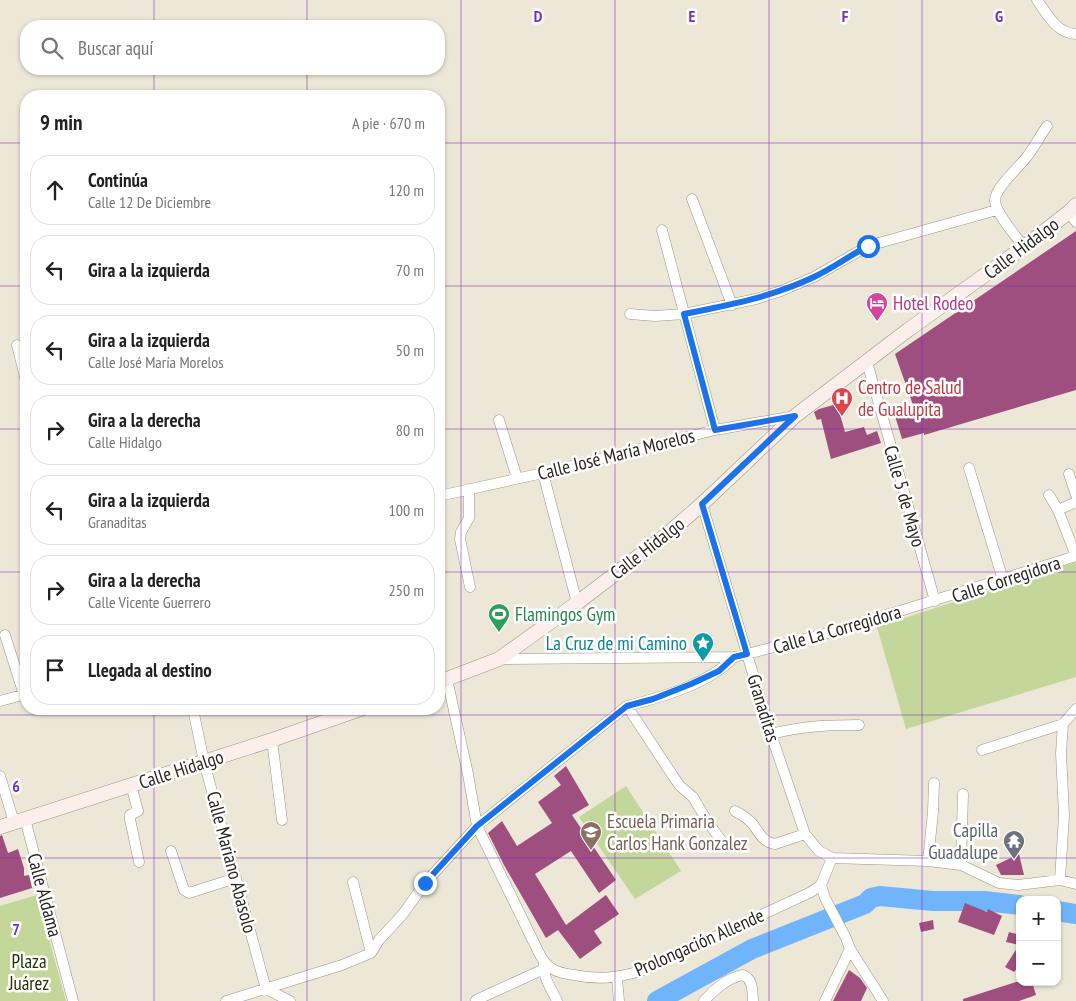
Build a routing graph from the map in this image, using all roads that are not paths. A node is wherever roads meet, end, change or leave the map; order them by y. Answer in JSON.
{"nodes":[{"id":1,"x":1037,"y":0,"type":"edge"},
{"id":2,"x":1076,"y":34,"type":"edge"},
{"id":3,"x":1047,"y":126,"type":"dead end"},
{"id":4,"x":692,"y":199,"type":"dead end"},
{"id":5,"x":997,"y":210,"type":"junction"},
{"id":6,"x":1074,"y":213,"type":"edge"},
{"id":7,"x":662,"y":230,"type":"dead end"},
{"id":8,"x":1024,"y":247,"type":"junction"},
{"id":9,"x":732,"y":305,"type":"junction"},
{"id":10,"x":630,"y":314,"type":"dead end"},
{"id":11,"x":684,"y":314,"type":"junction"},
{"id":12,"x":17,"y":345,"type":"dead end"},
{"id":13,"x":20,"y":357,"type":"edge"},
{"id":14,"x":867,"y":362,"type":"junction"},
{"id":15,"x":795,"y":416,"type":"junction"},
{"id":16,"x":499,"y":420,"type":"dead end"},
{"id":17,"x":715,"y":430,"type":"junction"},
{"id":18,"x":970,"y":468,"type":"dead end"},
{"id":19,"x":543,"y":473,"type":"junction"},
{"id":20,"x":1069,"y":474,"type":"dead end"},
{"id":21,"x":517,"y":478,"type":"junction"},
{"id":22,"x":469,"y":489,"type":"junction"},
{"id":23,"x":445,"y":495,"type":"edge"},
{"id":24,"x":1049,"y":495,"type":"dead end"},
{"id":25,"x":1076,"y":495,"type":"edge"},
{"id":26,"x":1076,"y":502,"type":"edge"},
{"id":27,"x":702,"y":504,"type":"junction"},
{"id":28,"x":1058,"y":510,"type":"junction"},
{"id":29,"x":1076,"y":556,"type":"edge"},
{"id":30,"x":1002,"y":580,"type":"junction"},
{"id":31,"x":470,"y":587,"type":"dead end"},
{"id":32,"x":935,"y":601,"type":"junction"},
{"id":33,"x":576,"y":603,"type":"junction"},
{"id":34,"x":6,"y":634,"type":"dead end"},
{"id":35,"x":747,"y":654,"type":"junction"},
{"id":36,"x":734,"y":657,"type":"junction"},
{"id":37,"x":499,"y":659,"type":"junction"},
{"id":38,"x":20,"y":678,"type":"edge"},
{"id":39,"x":445,"y":679,"type":"edge"},
{"id":40,"x":445,"y":688,"type":"edge"},
{"id":41,"x":20,"y":695,"type":"edge"},
{"id":42,"x":0,"y":701,"type":"edge"},
{"id":43,"x":627,"y":706,"type":"junction"},
{"id":44,"x":1076,"y":709,"type":"edge"},
{"id":45,"x":194,"y":715,"type":"edge"},
{"id":46,"x":344,"y":715,"type":"edge"},
{"id":47,"x":1063,"y":724,"type":"junction"},
{"id":48,"x":859,"y":725,"type":"dead end"},
{"id":49,"x":771,"y":734,"type":"junction"},
{"id":50,"x":272,"y":740,"type":"junction"},
{"id":51,"x":982,"y":750,"type":"dead end"},
{"id":52,"x":204,"y":762,"type":"junction"},
{"id":53,"x":0,"y":776,"type":"edge"},
{"id":54,"x":934,"y":783,"type":"dead end"},
{"id":55,"x":131,"y":785,"type":"junction"},
{"id":56,"x":962,"y":794,"type":"dead end"},
{"id":57,"x":735,"y":811,"type":"dead end"},
{"id":58,"x":282,"y":820,"type":"dead end"},
{"id":59,"x":19,"y":821,"type":"junction"},
{"id":60,"x":0,"y":826,"type":"edge"},
{"id":61,"x":477,"y":826,"type":"junction"},
{"id":62,"x":805,"y":834,"type":"junction"},
{"id":63,"x":726,"y":847,"type":"dead end"},
{"id":64,"x":171,"y":850,"type":"dead end"},
{"id":65,"x":832,"y":858,"type":"junction"},
{"id":66,"x":928,"y":861,"type":"junction"},
{"id":67,"x":139,"y":862,"type":"dead end"},
{"id":68,"x":961,"y":865,"type":"junction"},
{"id":69,"x":236,"y":878,"type":"junction"},
{"id":70,"x":1060,"y":880,"type":"junction"},
{"id":71,"x":353,"y":882,"type":"dead end"},
{"id":72,"x":1076,"y":884,"type":"edge"},
{"id":73,"x":821,"y":885,"type":"junction"},
{"id":74,"x":850,"y":949,"type":"junction"},
{"id":75,"x":371,"y":953,"type":"junction"},
{"id":76,"x":544,"y":966,"type":"junction"},
{"id":77,"x":617,"y":978,"type":"junction"},
{"id":78,"x":266,"y":990,"type":"junction"},
{"id":79,"x":619,"y":999,"type":"edge"},
{"id":80,"x":476,"y":1000,"type":"dead end"},
{"id":81,"x":73,"y":1001,"type":"edge"},
{"id":82,"x":226,"y":1001,"type":"edge"},
{"id":83,"x":290,"y":1001,"type":"edge"},
{"id":84,"x":557,"y":1001,"type":"edge"},
{"id":85,"x":704,"y":1001,"type":"edge"},
{"id":86,"x":753,"y":1001,"type":"edge"},
{"id":87,"x":825,"y":1001,"type":"edge"},
{"id":88,"x":883,"y":1001,"type":"edge"}],
"edges":[{"from":1,"to":2,"type":"street"},
{"from":3,"to":5,"type":"street"},
{"from":4,"to":9,"type":"street"},
{"from":5,"to":8,"type":"street"},
{"from":5,"to":9,"type":"street"},
{"from":6,"to":8,"type":"main road","name":"Calle Hidalgo"},
{"from":7,"to":11,"type":"street"},
{"from":8,"to":14,"type":"main road","name":"Calle Hidalgo"},
{"from":9,"to":11,"type":"street"},
{"from":10,"to":11,"type":"street"},
{"from":11,"to":17,"type":"street"},
{"from":12,"to":13,"type":"street"},
{"from":14,"to":15,"type":"main road","name":"Calle Hidalgo"},
{"from":14,"to":32,"type":"street","name":"Calle 5 de Mayo"},
{"from":15,"to":17,"type":"street","name":"Calle José María Morelos"},
{"from":15,"to":27,"type":"main road","name":"Calle Hidalgo"},
{"from":16,"to":21,"type":"street"},
{"from":17,"to":19,"type":"street","name":"Calle José María Morelos"},
{"from":18,"to":30,"type":"street"},
{"from":19,"to":21,"type":"street","name":"Calle José María Morelos"},
{"from":19,"to":33,"type":"street"},
{"from":20,"to":25,"type":"street"},
{"from":21,"to":22,"type":"street","name":"Calle José María Morelos"},
{"from":22,"to":23,"type":"street","name":"Calle José María Morelos"},
{"from":22,"to":31,"type":"street"},
{"from":24,"to":28,"type":"street"},
{"from":26,"to":28,"type":"street"},
{"from":27,"to":33,"type":"main road","name":"Calle Hidalgo"},
{"from":27,"to":35,"type":"street","name":"Granaditas"},
{"from":28,"to":29,"type":"street"},
{"from":29,"to":30,"type":"street","name":"Calle Corregidora"},
{"from":30,"to":32,"type":"street","name":"Calle Corregidora"},
{"from":32,"to":35,"type":"street","name":"Calle La Corregidora"},
{"from":33,"to":37,"type":"main road","name":"Calle Hidalgo"},
{"from":34,"to":38,"type":"street"},
{"from":35,"to":36,"type":"street","name":"Calle La Corregidora"},
{"from":35,"to":49,"type":"street","name":"Granaditas"},
{"from":36,"to":37,"type":"street","name":"Calle La Corregidora"},
{"from":36,"to":43,"type":"street"},
{"from":37,"to":39,"type":"main road","name":"Calle Hidalgo"},
{"from":40,"to":61,"type":"street"},
{"from":41,"to":42,"type":"street"},
{"from":43,"to":61,"type":"street"},
{"from":43,"to":63,"type":"street"},
{"from":44,"to":47,"type":"street"},
{"from":45,"to":52,"type":"street","name":"Calle Mariano Abasolo"},
{"from":46,"to":50,"type":"main road","name":"Calle Hidalgo"},
{"from":47,"to":51,"type":"street"},
{"from":47,"to":70,"type":"street"},
{"from":48,"to":49,"type":"street"},
{"from":49,"to":62,"type":"street","name":"Granaditas"},
{"from":50,"to":52,"type":"main road","name":"Calle Hidalgo"},
{"from":50,"to":58,"type":"street"},
{"from":52,"to":55,"type":"main road","name":"Calle Hidalgo"},
{"from":52,"to":69,"type":"street","name":"Calle Mariano Abasolo"},
{"from":53,"to":59,"type":"street","name":"Calle Aldama"},
{"from":54,"to":66,"type":"street"},
{"from":55,"to":59,"type":"main road","name":"Calle Hidalgo"},
{"from":55,"to":67,"type":"street"},
{"from":56,"to":68,"type":"street"},
{"from":57,"to":62,"type":"street"},
{"from":59,"to":60,"type":"main road","name":"Calle Hidalgo"},
{"from":59,"to":81,"type":"street","name":"Calle Aldama"},
{"from":61,"to":75,"type":"street"},
{"from":61,"to":76,"type":"street"},
{"from":62,"to":65,"type":"street","name":"Granaditas"},
{"from":64,"to":69,"type":"street"},
{"from":65,"to":66,"type":"street"},
{"from":65,"to":73,"type":"street"},
{"from":66,"to":68,"type":"street"},
{"from":68,"to":70,"type":"street"},
{"from":69,"to":78,"type":"street","name":"Calle Mariano Abasolo"},
{"from":70,"to":72,"type":"street"},
{"from":71,"to":75,"type":"street"},
{"from":73,"to":74,"type":"street"},
{"from":73,"to":77,"type":"street","name":"Prolongación Allende"},
{"from":74,"to":87,"type":"street"},
{"from":74,"to":88,"type":"street"},
{"from":75,"to":78,"type":"street"},
{"from":76,"to":77,"type":"street","name":"Prolongación Allende"},
{"from":76,"to":80,"type":"street"},
{"from":76,"to":84,"type":"street"},
{"from":77,"to":79,"type":"street"},
{"from":78,"to":82,"type":"street"},
{"from":78,"to":83,"type":"street"},
{"from":85,"to":86,"type":"street"}]}
